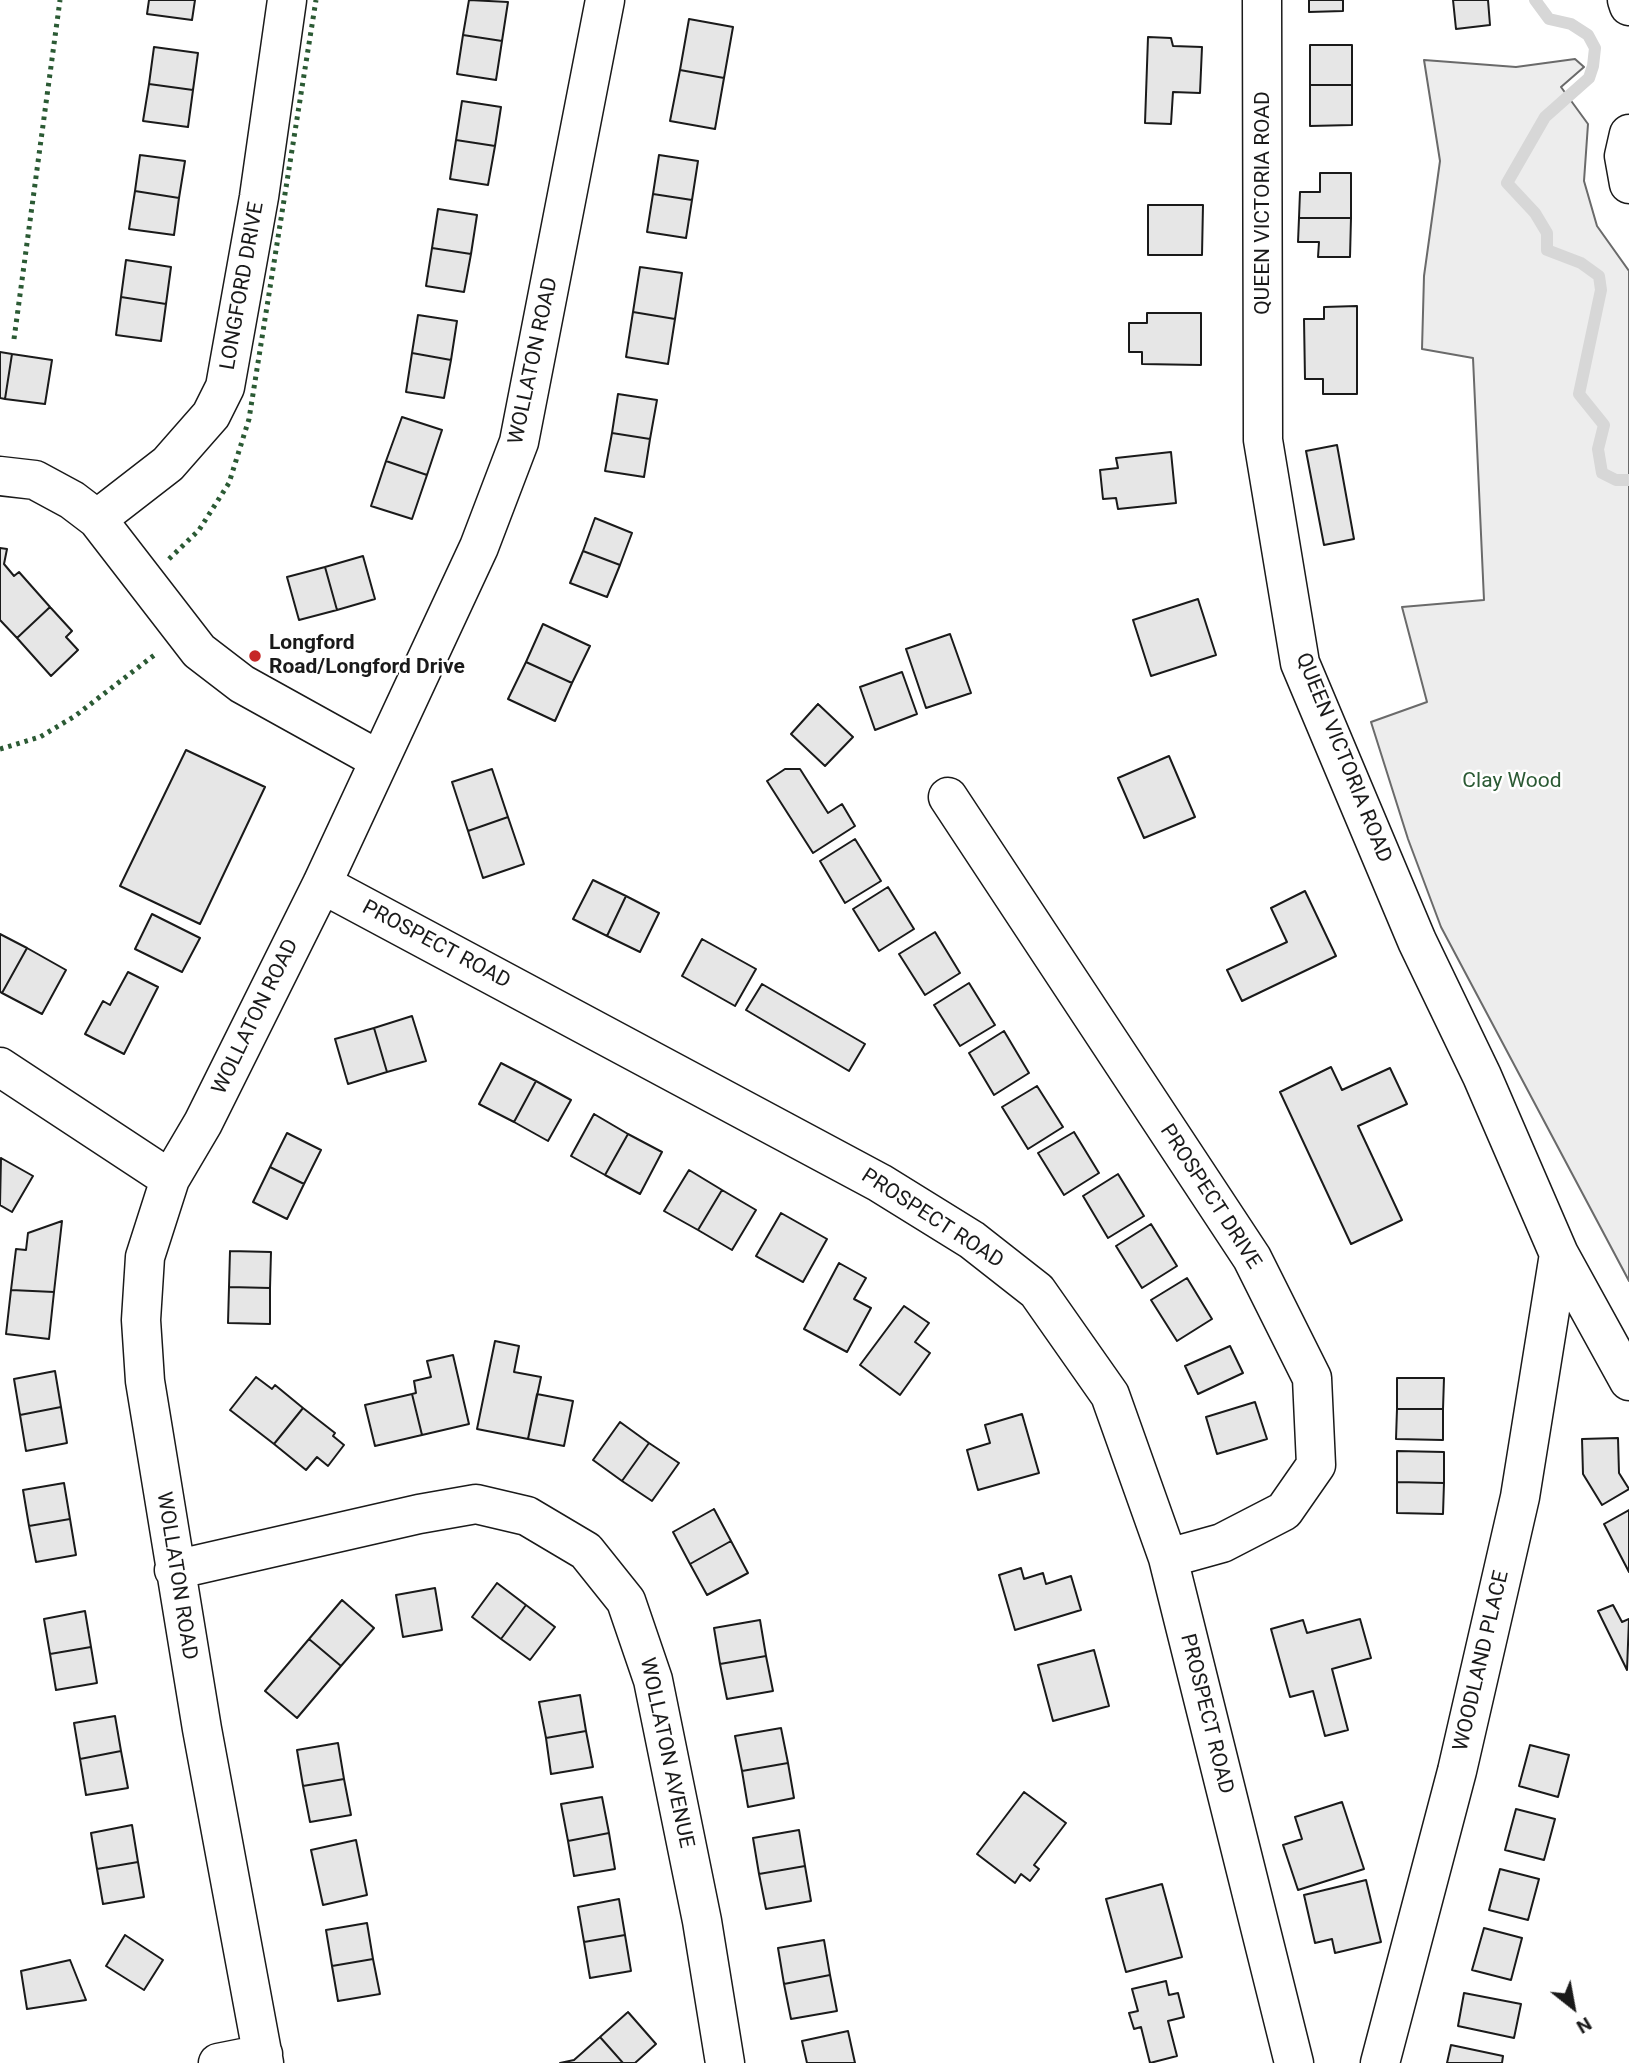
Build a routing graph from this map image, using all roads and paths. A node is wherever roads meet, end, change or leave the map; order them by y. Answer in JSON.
{"nodes":[{"id":1,"x":287,"y":0,"type":"edge"},
{"id":2,"x":605,"y":0,"type":"edge"},
{"id":3,"x":1262,"y":0,"type":"edge"},
{"id":4,"x":1627,"y":0,"type":"edge"},
{"id":5,"x":1629,"y":6,"type":"edge"},
{"id":6,"x":1629,"y":134,"type":"edge"},
{"id":7,"x":1629,"y":184,"type":"edge"},
{"id":8,"x":0,"y":476,"type":"edge"},
{"id":9,"x":97,"y":519,"type":"junction"},
{"id":10,"x":379,"y":760,"type":"junction"},
{"id":11,"x":948,"y":797,"type":"dead end"},
{"id":12,"x":322,"y":884,"type":"junction"},
{"id":13,"x":0,"y":1067,"type":"edge"},
{"id":14,"x":170,"y":1179,"type":"junction"},
{"id":15,"x":1559,"y":1254,"type":"junction"},
{"id":16,"x":1629,"y":1381,"type":"edge"},
{"id":17,"x":1168,"y":1558,"type":"junction"},
{"id":18,"x":174,"y":1570,"type":"junction"},
{"id":19,"x":264,"y":2059,"type":"edge"},
{"id":20,"x":218,"y":2063,"type":"edge"},
{"id":21,"x":725,"y":2063,"type":"edge"},
{"id":22,"x":1294,"y":2063,"type":"edge"},
{"id":23,"x":1380,"y":2063,"type":"edge"}],
"edges":[{"from":1,"to":9,"type":"street","name":"LONGFORD DRIVE"},
{"from":2,"to":10,"type":"street","name":"WOLLATON ROAD"},
{"from":3,"to":15,"type":"street","name":"QUEEN VICTORIA ROAD"},
{"from":4,"to":5,"type":"street"},
{"from":6,"to":7,"type":"street"},
{"from":8,"to":9,"type":"street"},
{"from":9,"to":10,"type":"street"},
{"from":10,"to":12,"type":"street","name":"WOLLATON ROAD"},
{"from":11,"to":17,"type":"street","name":"PROSPECT DRIVE"},
{"from":12,"to":14,"type":"street","name":"WOLLATON ROAD"},
{"from":12,"to":17,"type":"street","name":"PROSPECT ROAD"},
{"from":13,"to":14,"type":"street"},
{"from":14,"to":18,"type":"street","name":"WOLLATON ROAD"},
{"from":15,"to":16,"type":"street","name":"QUEEN VICTORIA ROAD"},
{"from":15,"to":23,"type":"street","name":"WOODLAND PLACE"},
{"from":17,"to":22,"type":"street","name":"PROSPECT ROAD"},
{"from":18,"to":19,"type":"street","name":"WOLLATON ROAD"},
{"from":18,"to":21,"type":"street","name":"WOLLATON AVENUE"},
{"from":19,"to":20,"type":"street"}]}
